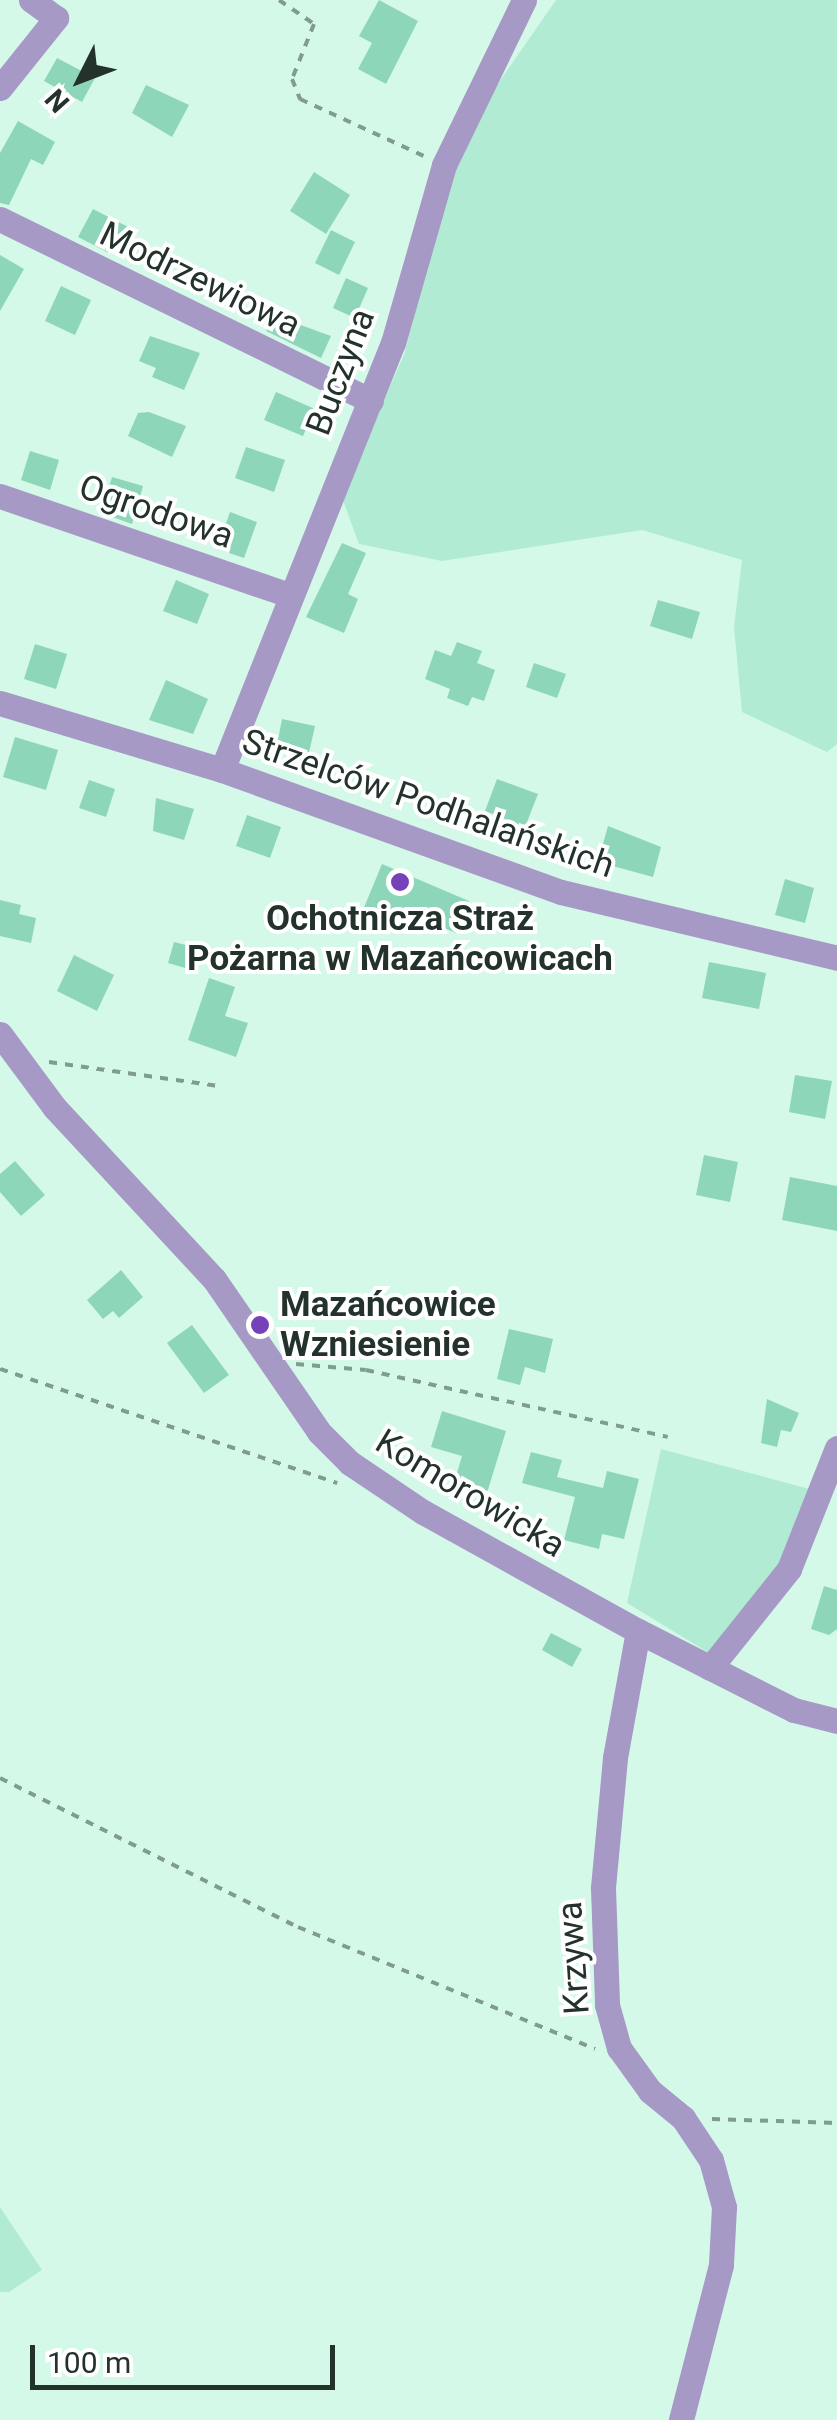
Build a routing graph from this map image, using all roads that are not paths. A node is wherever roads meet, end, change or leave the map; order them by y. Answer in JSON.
{"nodes":[{"id":1,"x":31,"y":0,"type":"edge"},
{"id":2,"x":524,"y":0,"type":"edge"},
{"id":3,"x":0,"y":88,"type":"edge"},
{"id":4,"x":0,"y":218,"type":"edge"},
{"id":5,"x":372,"y":401,"type":"junction"},
{"id":6,"x":0,"y":496,"type":"edge"},
{"id":7,"x":289,"y":594,"type":"junction"},
{"id":8,"x":0,"y":703,"type":"edge"},
{"id":9,"x":222,"y":770,"type":"junction"},
{"id":10,"x":837,"y":958,"type":"edge"},
{"id":11,"x":0,"y":1034,"type":"edge"},
{"id":12,"x":837,"y":1448,"type":"edge"},
{"id":13,"x":638,"y":1632,"type":"junction"},
{"id":14,"x":710,"y":1668,"type":"junction"},
{"id":15,"x":837,"y":1721,"type":"edge"},
{"id":16,"x":681,"y":2420,"type":"edge"}],
"edges":[{"from":1,"to":3,"type":"street"},
{"from":2,"to":5,"type":"street","name":"Buczyna"},
{"from":4,"to":5,"type":"street","name":"Modrzewiowa"},
{"from":5,"to":7,"type":"street","name":"Buczyna"},
{"from":6,"to":7,"type":"street","name":"Ogrodowa"},
{"from":7,"to":9,"type":"street","name":"Buczyna"},
{"from":8,"to":9,"type":"street","name":"Strzelców Podhalańskich"},
{"from":9,"to":10,"type":"street","name":"Strzelców Podhalańskich"},
{"from":11,"to":13,"type":"street","name":"Komorowicka"},
{"from":12,"to":14,"type":"street"},
{"from":13,"to":14,"type":"street","name":"Komorowicka"},
{"from":13,"to":16,"type":"street","name":"Krzywa"},
{"from":14,"to":15,"type":"street","name":"Komorowicka"}]}
